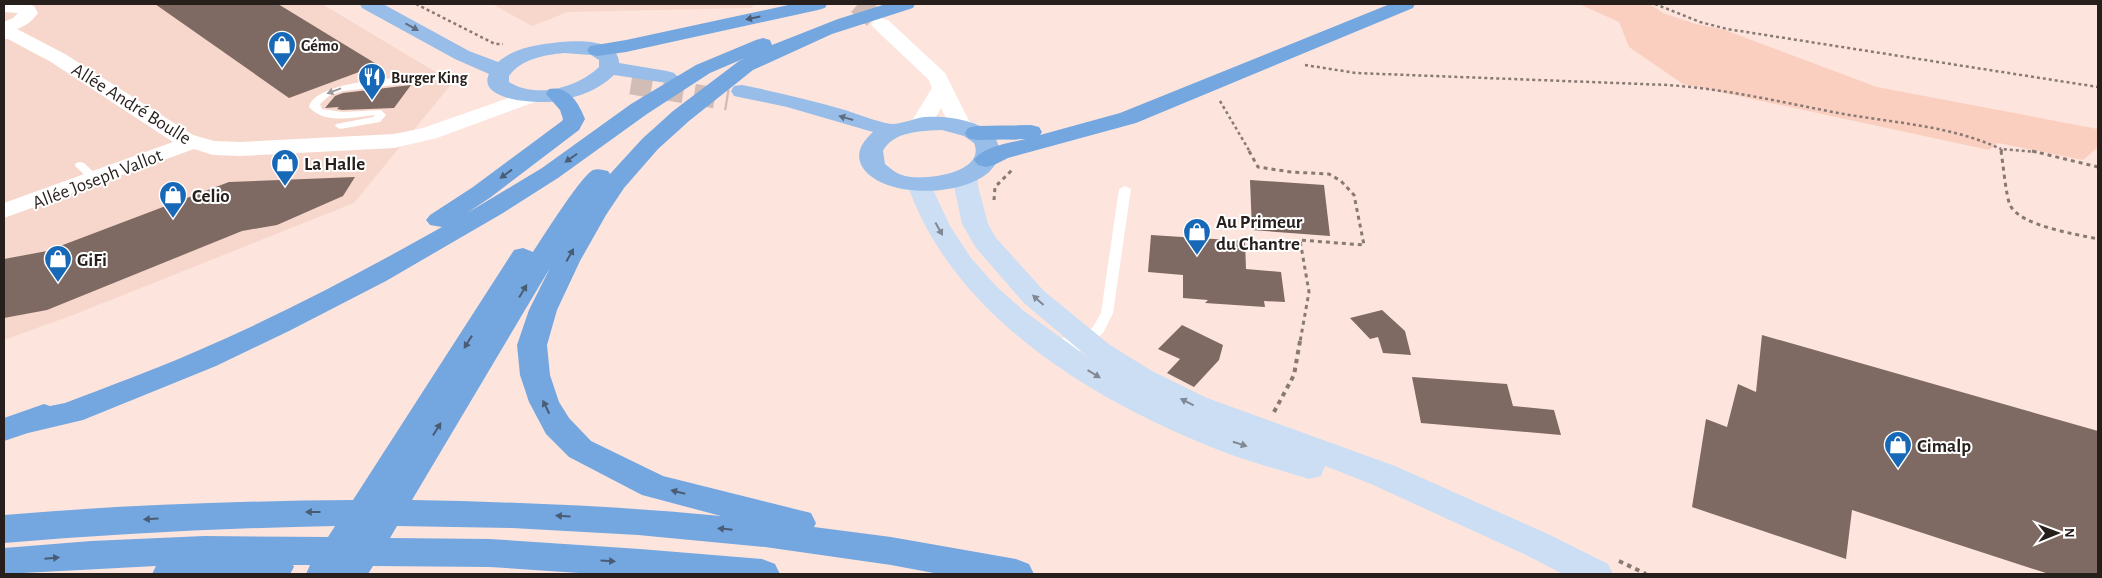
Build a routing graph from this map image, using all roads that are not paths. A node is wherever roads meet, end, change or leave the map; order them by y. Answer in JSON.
{"nodes":[{"id":1,"x":369,"y":4,"type":"edge"},
{"id":2,"x":401,"y":4,"type":"edge"},
{"id":3,"x":818,"y":4,"type":"edge"},
{"id":4,"x":861,"y":4,"type":"edge"},
{"id":5,"x":906,"y":4,"type":"edge"},
{"id":6,"x":1387,"y":4,"type":"edge"},
{"id":7,"x":1406,"y":4,"type":"edge"},
{"id":8,"x":27,"y":6,"type":"edge"},
{"id":9,"x":4,"y":8,"type":"edge"},
{"id":10,"x":881,"y":24,"type":"tunnel mouth"},
{"id":11,"x":8,"y":30,"type":"edge"},
{"id":12,"x":597,"y":50,"type":"junction"},
{"id":13,"x":526,"y":55,"type":"junction"},
{"id":14,"x":732,"y":63,"type":"junction"},
{"id":15,"x":602,"y":75,"type":"junction"},
{"id":16,"x":667,"y":77,"type":"dead end"},
{"id":17,"x":434,"y":78,"type":"dead end"},
{"id":18,"x":502,"y":80,"type":"junction"},
{"id":19,"x":631,"y":84,"type":"tunnel mouth"},
{"id":20,"x":943,"y":88,"type":"junction"},
{"id":21,"x":557,"y":94,"type":"junction"},
{"id":22,"x":533,"y":96,"type":"junction"},
{"id":23,"x":661,"y":113,"type":"junction"},
{"id":24,"x":464,"y":120,"type":"junction"},
{"id":25,"x":921,"y":124,"type":"junction"},
{"id":26,"x":340,"y":126,"type":"dead end"},
{"id":27,"x":969,"y":130,"type":"junction"},
{"id":28,"x":893,"y":131,"type":"junction"},
{"id":29,"x":191,"y":143,"type":"junction"},
{"id":30,"x":873,"y":153,"type":"junction"},
{"id":31,"x":986,"y":160,"type":"junction"},
{"id":32,"x":966,"y":176,"type":"junction"},
{"id":33,"x":919,"y":184,"type":"junction"},
{"id":34,"x":1125,"y":189,"type":"dead end"},
{"id":35,"x":4,"y":212,"type":"edge"},
{"id":36,"x":1014,"y":316,"type":"junction"},
{"id":37,"x":1086,"y":341,"type":"junction"},
{"id":38,"x":16,"y":426,"type":"edge"},
{"id":39,"x":400,"y":471,"type":"junction"},
{"id":40,"x":1476,"y":518,"type":"junction"},
{"id":41,"x":4,"y":529,"type":"edge"},
{"id":42,"x":490,"y":553,"type":"junction"},
{"id":43,"x":946,"y":560,"type":"junction"},
{"id":44,"x":4,"y":562,"type":"edge"},
{"id":45,"x":1606,"y":567,"type":"edge"},
{"id":46,"x":170,"y":574,"type":"edge"},
{"id":47,"x":324,"y":574,"type":"edge"},
{"id":48,"x":349,"y":574,"type":"edge"},
{"id":49,"x":762,"y":574,"type":"edge"},
{"id":50,"x":1016,"y":574,"type":"edge"}],
"edges":[{"from":1,"to":18,"type":"main road","one_way":true},
{"from":2,"to":13,"type":"main road"},
{"from":3,"to":12,"type":"highway","one_way":true},
{"from":4,"to":14,"type":"highway"},
{"from":5,"to":14,"type":"highway"},
{"from":6,"to":27,"type":"highway"},
{"from":7,"to":31,"type":"highway"},
{"from":8,"to":9,"type":"street"},
{"from":8,"to":11,"type":"street"},
{"from":10,"to":20,"type":"street"},
{"from":11,"to":29,"type":"street","name":"Allée André Boulle"},
{"from":12,"to":13,"type":"main road"},
{"from":12,"to":15,"type":"main road"},
{"from":13,"to":18,"type":"main road"},
{"from":14,"to":23,"type":"highway"},
{"from":14,"to":23,"type":"highway"},
{"from":15,"to":16,"type":"main road"},
{"from":15,"to":19,"type":"main road"},
{"from":15,"to":21,"type":"main road"},
{"from":17,"to":26,"type":"lane","one_way":true},
{"from":18,"to":22,"type":"main road"},
{"from":18,"to":24,"type":"street","name":"Allée André Boulle"},
{"from":20,"to":25,"type":"street"},
{"from":20,"to":27,"type":"street"},
{"from":21,"to":22,"type":"main road"},
{"from":21,"to":38,"type":"highway","one_way":true},
{"from":22,"to":24,"type":"street","name":"Allée André Boulle"},
{"from":23,"to":38,"type":"highway","one_way":true},
{"from":23,"to":39,"type":"highway"},
{"from":43,"to":23,"type":"highway","one_way":true},
{"from":24,"to":29,"type":"street","name":"Allée André Boulle"},
{"from":25,"to":27,"type":"main road"},
{"from":25,"to":28,"type":"main road"},
{"from":27,"to":31,"type":"main road"},
{"from":28,"to":30,"type":"main road"},
{"from":28,"to":30,"type":"main road","one_way":true},
{"from":29,"to":35,"type":"street","name":"Allée Joseph Vallot"},
{"from":30,"to":33,"type":"main road"},
{"from":31,"to":32,"type":"main road"},
{"from":32,"to":33,"type":"main road"},
{"from":37,"to":32,"type":"main road","one_way":true},
{"from":33,"to":36,"type":"main road","one_way":true},
{"from":34,"to":37,"type":"lane"},
{"from":36,"to":37,"type":"lane"},
{"from":36,"to":40,"type":"main road","one_way":true},
{"from":40,"to":37,"type":"main road","one_way":true},
{"from":39,"to":47,"type":"highway"},
{"from":39,"to":48,"type":"highway"},
{"from":40,"to":45,"type":"main road"},
{"from":43,"to":41,"type":"highway","one_way":true},
{"from":44,"to":42,"type":"highway","one_way":true},
{"from":42,"to":46,"type":"highway"},
{"from":42,"to":49,"type":"highway","one_way":true},
{"from":43,"to":50,"type":"highway"}]}
